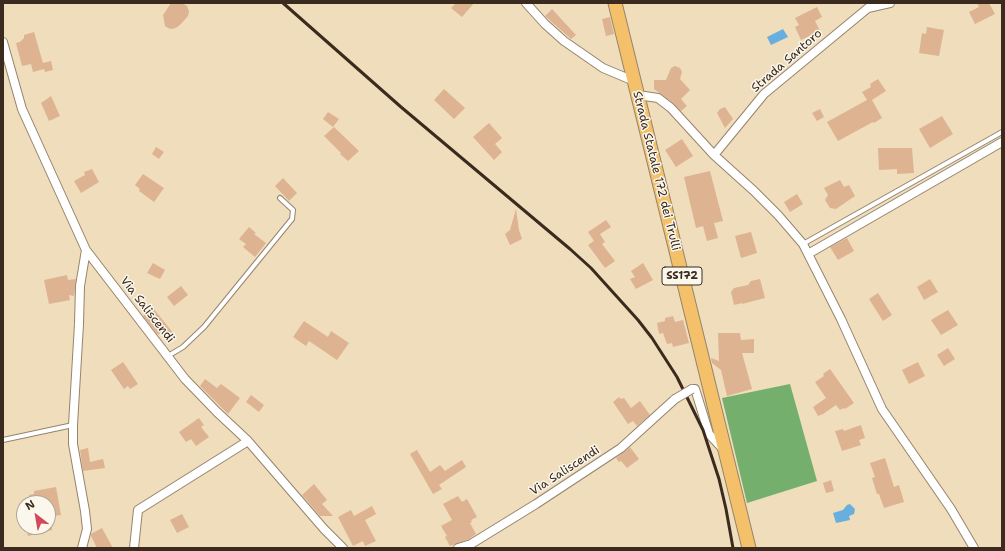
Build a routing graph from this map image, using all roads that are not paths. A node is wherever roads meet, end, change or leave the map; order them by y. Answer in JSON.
{"nodes":[{"id":1,"x":526,"y":3,"type":"edge"},
{"id":2,"x":615,"y":3,"type":"edge"},
{"id":3,"x":890,"y":3,"type":"edge"},
{"id":4,"x":867,"y":6,"type":"edge"},
{"id":5,"x":3,"y":42,"type":"edge"},
{"id":6,"x":634,"y":81,"type":"junction"},
{"id":7,"x":638,"y":95,"type":"junction"},
{"id":8,"x":1002,"y":132,"type":"edge"},
{"id":9,"x":1002,"y":142,"type":"edge"},
{"id":10,"x":714,"y":155,"type":"junction"},
{"id":11,"x":280,"y":198,"type":"dead end"},
{"id":12,"x":803,"y":244,"type":"junction"},
{"id":13,"x":86,"y":250,"type":"junction"},
{"id":14,"x":808,"y":254,"type":"junction"},
{"id":15,"x":168,"y":356,"type":"junction"},
{"id":16,"x":73,"y":425,"type":"junction"},
{"id":17,"x":3,"y":440,"type":"edge"},
{"id":18,"x":248,"y":441,"type":"junction"},
{"id":19,"x":726,"y":453,"type":"junction"},
{"id":20,"x":82,"y":548,"type":"edge"},
{"id":21,"x":134,"y":548,"type":"edge"},
{"id":22,"x":343,"y":548,"type":"edge"},
{"id":23,"x":458,"y":548,"type":"edge"},
{"id":24,"x":749,"y":548,"type":"edge"},
{"id":25,"x":974,"y":548,"type":"edge"}],
"edges":[{"from":1,"to":6,"type":"street"},
{"from":2,"to":6,"type":"main road","name":"Strada Statale 172 dei Trulli","number":"SS172"},
{"from":3,"to":4,"type":"street","name":"Strada Santoro"},
{"from":4,"to":10,"type":"street","name":"Strada Santoro"},
{"from":5,"to":13,"type":"street","name":"Via Saliscendi"},
{"from":6,"to":7,"type":"main road","name":"Strada Statale 172 dei Trulli","number":"SS172"},
{"from":7,"to":10,"type":"street"},
{"from":7,"to":19,"type":"main road","name":"Strada Statale 172 dei Trulli","number":"SS172"},
{"from":8,"to":12,"type":"lane"},
{"from":9,"to":14,"type":"street"},
{"from":10,"to":12,"type":"street"},
{"from":11,"to":15,"type":"lane"},
{"from":12,"to":14,"type":"street"},
{"from":13,"to":15,"type":"street","name":"Via Saliscendi"},
{"from":13,"to":16,"type":"street"},
{"from":14,"to":25,"type":"street"},
{"from":15,"to":18,"type":"street","name":"Via Saliscendi"},
{"from":16,"to":17,"type":"lane"},
{"from":16,"to":20,"type":"street"},
{"from":18,"to":21,"type":"street"},
{"from":18,"to":22,"type":"street","name":"Via Saliscendi"},
{"from":19,"to":23,"type":"street","name":"Via Saliscendi","bridge":true},
{"from":19,"to":24,"type":"main road","name":"Strada Statale 172 dei Trulli","number":"SS172"}]}
